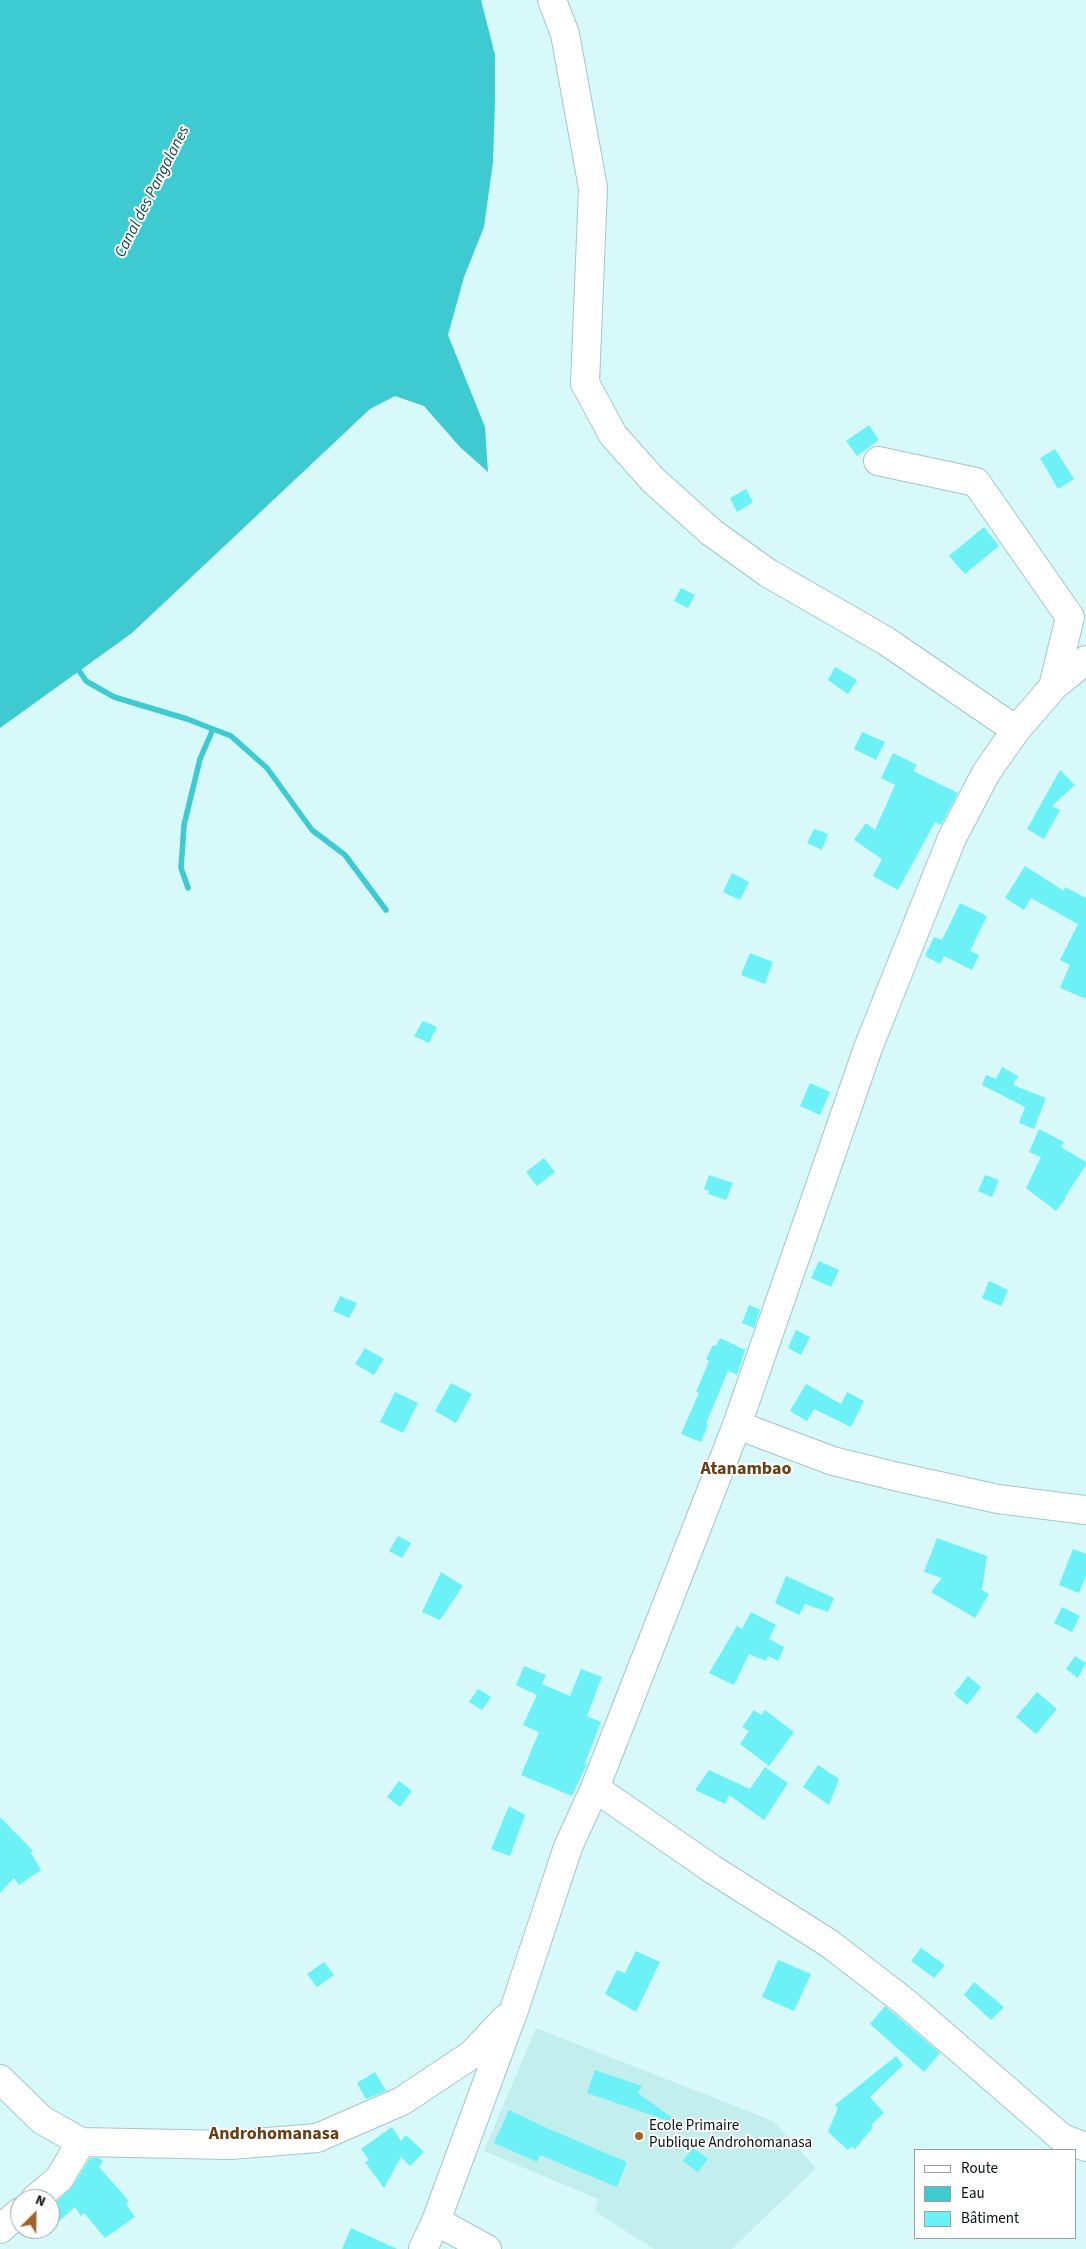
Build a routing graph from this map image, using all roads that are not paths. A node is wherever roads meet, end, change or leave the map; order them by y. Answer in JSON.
{"nodes":[{"id":1,"x":552,"y":0,"type":"edge"},
{"id":2,"x":878,"y":462,"type":"dead end"},
{"id":3,"x":1086,"y":660,"type":"edge"},
{"id":4,"x":1053,"y":687,"type":"junction"},
{"id":5,"x":1016,"y":730,"type":"junction"},
{"id":6,"x":737,"y":1425,"type":"junction"},
{"id":7,"x":1086,"y":1510,"type":"edge"},
{"id":8,"x":594,"y":1788,"type":"junction"},
{"id":9,"x":514,"y":2010,"type":"junction"},
{"id":10,"x":0,"y":2079,"type":"edge"},
{"id":11,"x":81,"y":2142,"type":"junction"},
{"id":12,"x":1086,"y":2147,"type":"edge"},
{"id":13,"x":47,"y":2189,"type":"edge"},
{"id":14,"x":10,"y":2220,"type":"edge"},
{"id":15,"x":436,"y":2220,"type":"junction"},
{"id":16,"x":0,"y":2229,"type":"edge"},
{"id":17,"x":423,"y":2249,"type":"edge"},
{"id":18,"x":487,"y":2249,"type":"edge"}],
"edges":[{"from":1,"to":5,"type":"street"},
{"from":2,"to":4,"type":"street"},
{"from":3,"to":4,"type":"street"},
{"from":4,"to":5,"type":"street"},
{"from":5,"to":6,"type":"street"},
{"from":6,"to":7,"type":"street"},
{"from":6,"to":8,"type":"street"},
{"from":8,"to":9,"type":"street"},
{"from":8,"to":12,"type":"street"},
{"from":9,"to":11,"type":"street"},
{"from":9,"to":15,"type":"street"},
{"from":10,"to":11,"type":"street"},
{"from":11,"to":13,"type":"street"},
{"from":14,"to":16,"type":"street"},
{"from":15,"to":17,"type":"street"},
{"from":15,"to":18,"type":"street"}]}
